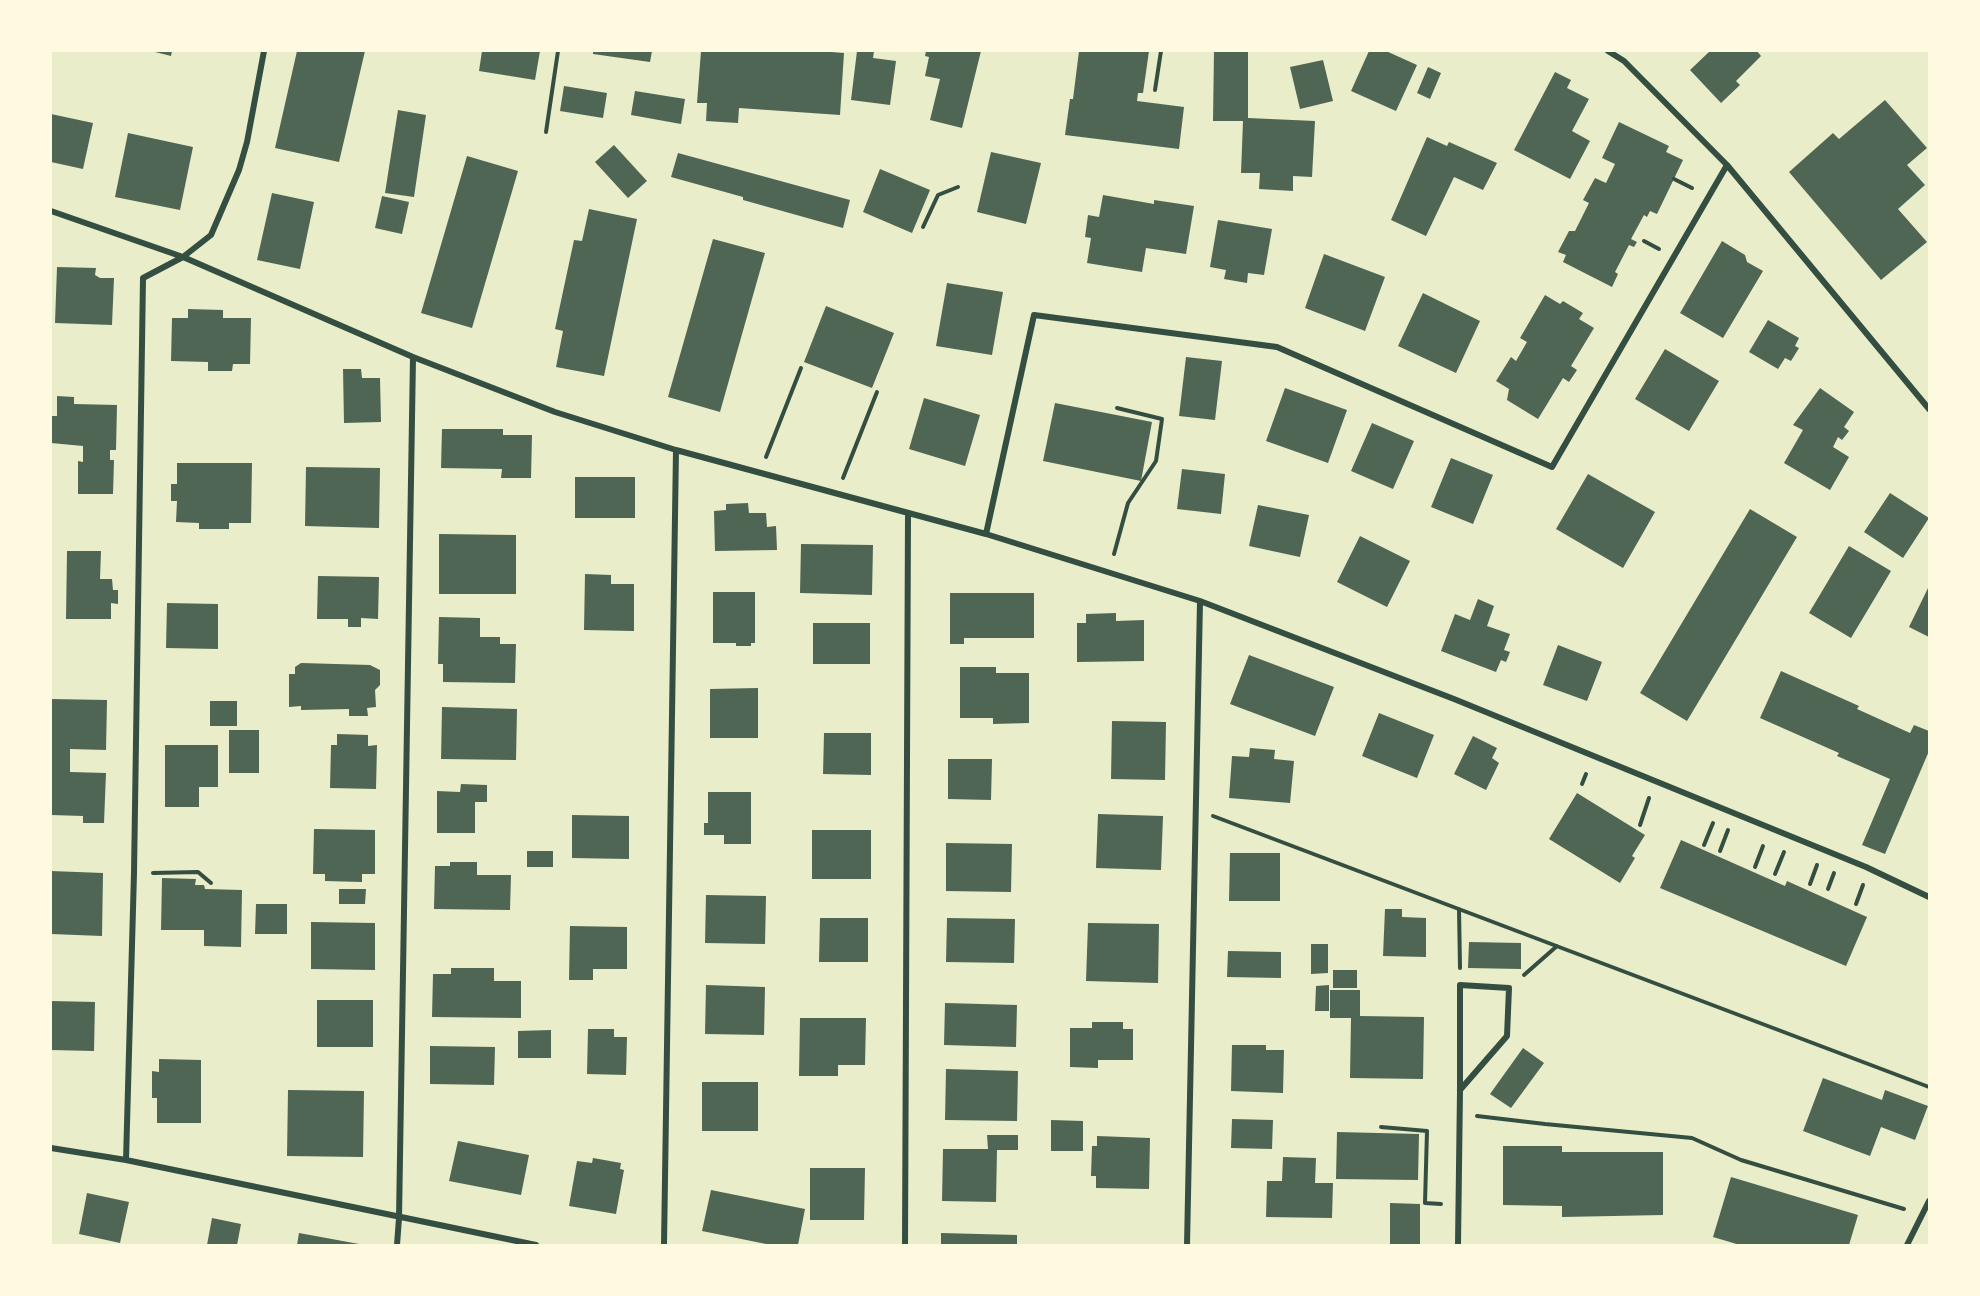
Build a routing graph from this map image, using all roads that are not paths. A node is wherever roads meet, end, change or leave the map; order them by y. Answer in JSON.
{"nodes":[{"id":1,"x":264,"y":51,"type":"edge"},
{"id":2,"x":1608,"y":51,"type":"edge"},
{"id":3,"x":1727,"y":165,"type":"junction"},
{"id":4,"x":51,"y":211,"type":"edge"},
{"id":5,"x":183,"y":257,"type":"junction"},
{"id":6,"x":413,"y":357,"type":"junction"},
{"id":7,"x":1929,"y":409,"type":"edge"},
{"id":8,"x":676,"y":450,"type":"junction"},
{"id":9,"x":908,"y":513,"type":"junction"},
{"id":10,"x":986,"y":534,"type":"junction"},
{"id":11,"x":1200,"y":601,"type":"junction"},
{"id":12,"x":1929,"y":897,"type":"edge"},
{"id":13,"x":1460,"y":1090,"type":"junction"},
{"id":14,"x":51,"y":1148,"type":"edge"},
{"id":15,"x":126,"y":1160,"type":"junction"},
{"id":16,"x":1929,"y":1201,"type":"edge"},
{"id":17,"x":399,"y":1218,"type":"junction"},
{"id":18,"x":397,"y":1245,"type":"edge"},
{"id":19,"x":536,"y":1245,"type":"edge"},
{"id":20,"x":664,"y":1245,"type":"edge"},
{"id":21,"x":905,"y":1245,"type":"edge"},
{"id":22,"x":1187,"y":1245,"type":"edge"},
{"id":23,"x":1458,"y":1245,"type":"edge"},
{"id":24,"x":1907,"y":1245,"type":"edge"}],
"edges":[{"from":1,"to":5,"type":"street"},
{"from":2,"to":3,"type":"street"},
{"from":3,"to":7,"type":"street"},
{"from":3,"to":10,"type":"street"},
{"from":4,"to":5,"type":"street"},
{"from":5,"to":6,"type":"street"},
{"from":5,"to":15,"type":"street"},
{"from":6,"to":8,"type":"street"},
{"from":6,"to":17,"type":"street"},
{"from":8,"to":9,"type":"street"},
{"from":8,"to":20,"type":"street"},
{"from":9,"to":10,"type":"street"},
{"from":9,"to":21,"type":"street"},
{"from":10,"to":11,"type":"street"},
{"from":11,"to":12,"type":"street"},
{"from":11,"to":22,"type":"street"},
{"from":13,"to":13,"type":"street"},
{"from":13,"to":23,"type":"street"},
{"from":14,"to":15,"type":"street"},
{"from":15,"to":17,"type":"street"},
{"from":16,"to":24,"type":"street"},
{"from":17,"to":18,"type":"street"},
{"from":17,"to":19,"type":"street"}]}
